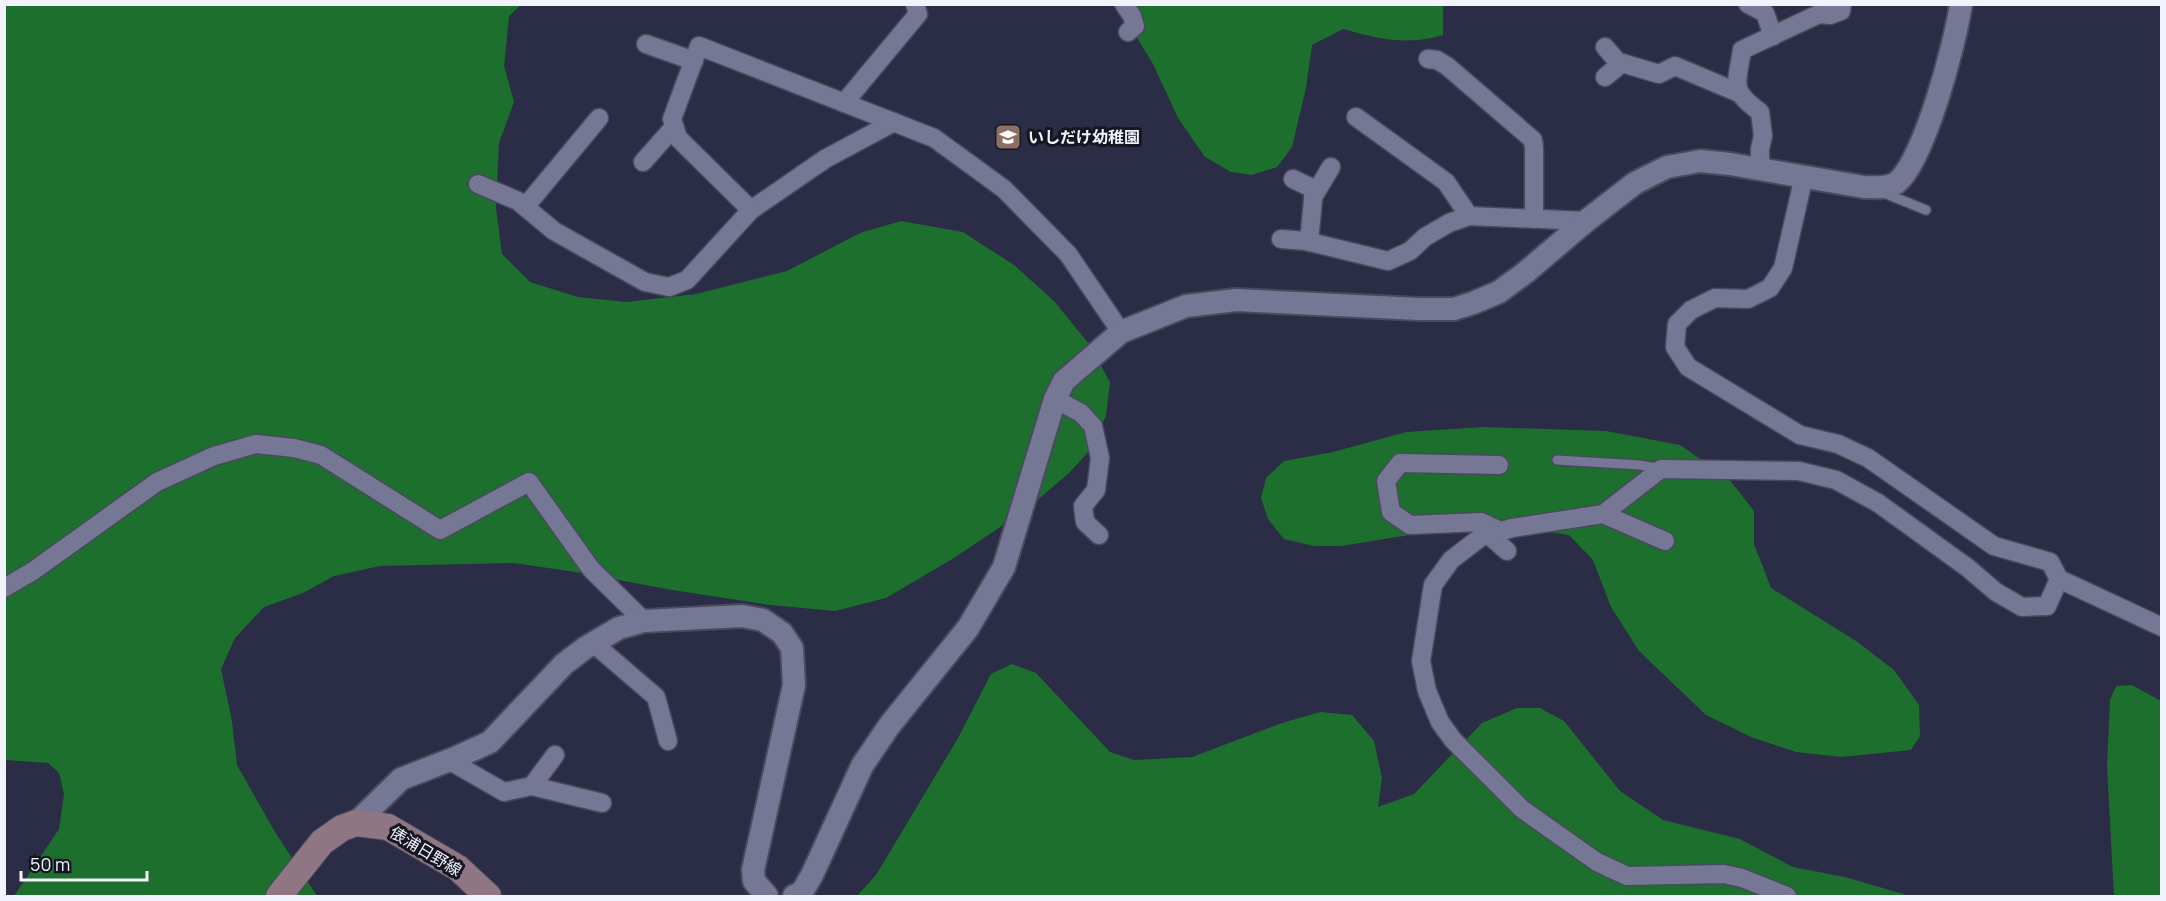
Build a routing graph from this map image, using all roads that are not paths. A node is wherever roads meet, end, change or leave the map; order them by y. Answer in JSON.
{"nodes":[{"id":1,"x":915,"y":4,"type":"edge"},
{"id":2,"x":1124,"y":4,"type":"edge"},
{"id":3,"x":1749,"y":4,"type":"edge"},
{"id":4,"x":1842,"y":4,"type":"edge"},
{"id":5,"x":1961,"y":4,"type":"edge"},
{"id":6,"x":1128,"y":32,"type":"dead end"},
{"id":7,"x":1773,"y":36,"type":"junction"},
{"id":8,"x":646,"y":44,"type":"dead end"},
{"id":9,"x":1605,"y":47,"type":"dead end"},
{"id":10,"x":1428,"y":59,"type":"dead end"},
{"id":11,"x":694,"y":61,"type":"junction"},
{"id":12,"x":1622,"y":63,"type":"junction"},
{"id":13,"x":1605,"y":77,"type":"dead end"},
{"id":14,"x":1740,"y":93,"type":"junction"},
{"id":15,"x":844,"y":103,"type":"junction"},
{"id":16,"x":1356,"y":117,"type":"dead end"},
{"id":17,"x":599,"y":118,"type":"dead end"},
{"id":18,"x":894,"y":122,"type":"junction"},
{"id":19,"x":674,"y":127,"type":"junction"},
{"id":20,"x":643,"y":162,"type":"dead end"},
{"id":21,"x":1331,"y":167,"type":"dead end"},
{"id":22,"x":1760,"y":169,"type":"junction"},
{"id":23,"x":1804,"y":176,"type":"junction"},
{"id":24,"x":1293,"y":179,"type":"dead end"},
{"id":25,"x":478,"y":184,"type":"dead end"},
{"id":26,"x":1864,"y":187,"type":"junction"},
{"id":27,"x":1313,"y":196,"type":"junction"},
{"id":28,"x":525,"y":207,"type":"junction"},
{"id":29,"x":751,"y":210,"type":"junction"},
{"id":30,"x":1926,"y":210,"type":"dead end"},
{"id":31,"x":1468,"y":216,"type":"junction"},
{"id":32,"x":1534,"y":219,"type":"junction"},
{"id":33,"x":1586,"y":221,"type":"junction"},
{"id":34,"x":1281,"y":239,"type":"dead end"},
{"id":35,"x":1309,"y":242,"type":"junction"},
{"id":36,"x":1121,"y":332,"type":"junction"},
{"id":37,"x":1055,"y":399,"type":"junction"},
{"id":38,"x":1557,"y":460,"type":"dead end"},
{"id":39,"x":1499,"y":465,"type":"dead end"},
{"id":40,"x":1661,"y":469,"type":"junction"},
{"id":41,"x":1603,"y":514,"type":"junction"},
{"id":42,"x":1494,"y":533,"type":"junction"},
{"id":43,"x":1099,"y":535,"type":"dead end"},
{"id":44,"x":1665,"y":542,"type":"dead end"},
{"id":45,"x":1507,"y":551,"type":"dead end"},
{"id":46,"x":2059,"y":579,"type":"junction"},
{"id":47,"x":4,"y":588,"type":"edge"},
{"id":48,"x":644,"y":621,"type":"junction"},
{"id":49,"x":2162,"y":627,"type":"edge"},
{"id":50,"x":593,"y":643,"type":"junction"},
{"id":51,"x":668,"y":741,"type":"dead end"},
{"id":52,"x":555,"y":755,"type":"dead end"},
{"id":53,"x":450,"y":760,"type":"junction"},
{"id":54,"x":532,"y":786,"type":"junction"},
{"id":55,"x":603,"y":803,"type":"dead end"},
{"id":56,"x":356,"y":823,"type":"junction"},
{"id":57,"x":279,"y":897,"type":"edge"},
{"id":58,"x":488,"y":897,"type":"edge"},
{"id":59,"x":767,"y":897,"type":"edge"},
{"id":60,"x":794,"y":897,"type":"edge"},
{"id":61,"x":1787,"y":897,"type":"edge"}],
"edges":[{"from":1,"to":15,"type":"street"},
{"from":2,"to":6,"type":"street"},
{"from":3,"to":7,"type":"street"},
{"from":4,"to":7,"type":"street"},
{"from":5,"to":26,"type":"street"},
{"from":7,"to":14,"type":"street"},
{"from":8,"to":11,"type":"street"},
{"from":9,"to":12,"type":"street"},
{"from":10,"to":32,"type":"street"},
{"from":11,"to":15,"type":"street"},
{"from":11,"to":19,"type":"street"},
{"from":12,"to":13,"type":"street"},
{"from":12,"to":14,"type":"street"},
{"from":14,"to":22,"type":"street"},
{"from":15,"to":18,"type":"street"},
{"from":16,"to":31,"type":"street"},
{"from":17,"to":28,"type":"street"},
{"from":18,"to":29,"type":"street"},
{"from":18,"to":36,"type":"street"},
{"from":19,"to":20,"type":"street"},
{"from":19,"to":29,"type":"street"},
{"from":21,"to":27,"type":"street"},
{"from":22,"to":23,"type":"street"},
{"from":22,"to":33,"type":"street"},
{"from":23,"to":26,"type":"street"},
{"from":23,"to":46,"type":"street"},
{"from":24,"to":27,"type":"street"},
{"from":25,"to":28,"type":"street"},
{"from":26,"to":30,"type":"lane"},
{"from":27,"to":35,"type":"street"},
{"from":28,"to":29,"type":"street"},
{"from":31,"to":32,"type":"street"},
{"from":31,"to":35,"type":"street"},
{"from":32,"to":33,"type":"street"},
{"from":33,"to":36,"type":"street"},
{"from":34,"to":35,"type":"street"},
{"from":36,"to":37,"type":"street"},
{"from":37,"to":43,"type":"street"},
{"from":37,"to":60,"type":"street"},
{"from":38,"to":40,"type":"lane"},
{"from":39,"to":42,"type":"street"},
{"from":40,"to":41,"type":"street"},
{"from":40,"to":46,"type":"street"},
{"from":41,"to":42,"type":"street"},
{"from":41,"to":44,"type":"street"},
{"from":42,"to":45,"type":"street"},
{"from":42,"to":61,"type":"street"},
{"from":46,"to":49,"type":"street"},
{"from":47,"to":48,"type":"street"},
{"from":48,"to":50,"type":"street"},
{"from":48,"to":59,"type":"street"},
{"from":50,"to":51,"type":"street"},
{"from":50,"to":53,"type":"street"},
{"from":52,"to":54,"type":"street"},
{"from":53,"to":54,"type":"street"},
{"from":53,"to":56,"type":"street"},
{"from":54,"to":55,"type":"street"},
{"from":56,"to":57,"type":"main road"},
{"from":56,"to":58,"type":"main road","name":"俵浦日野線"}]}
